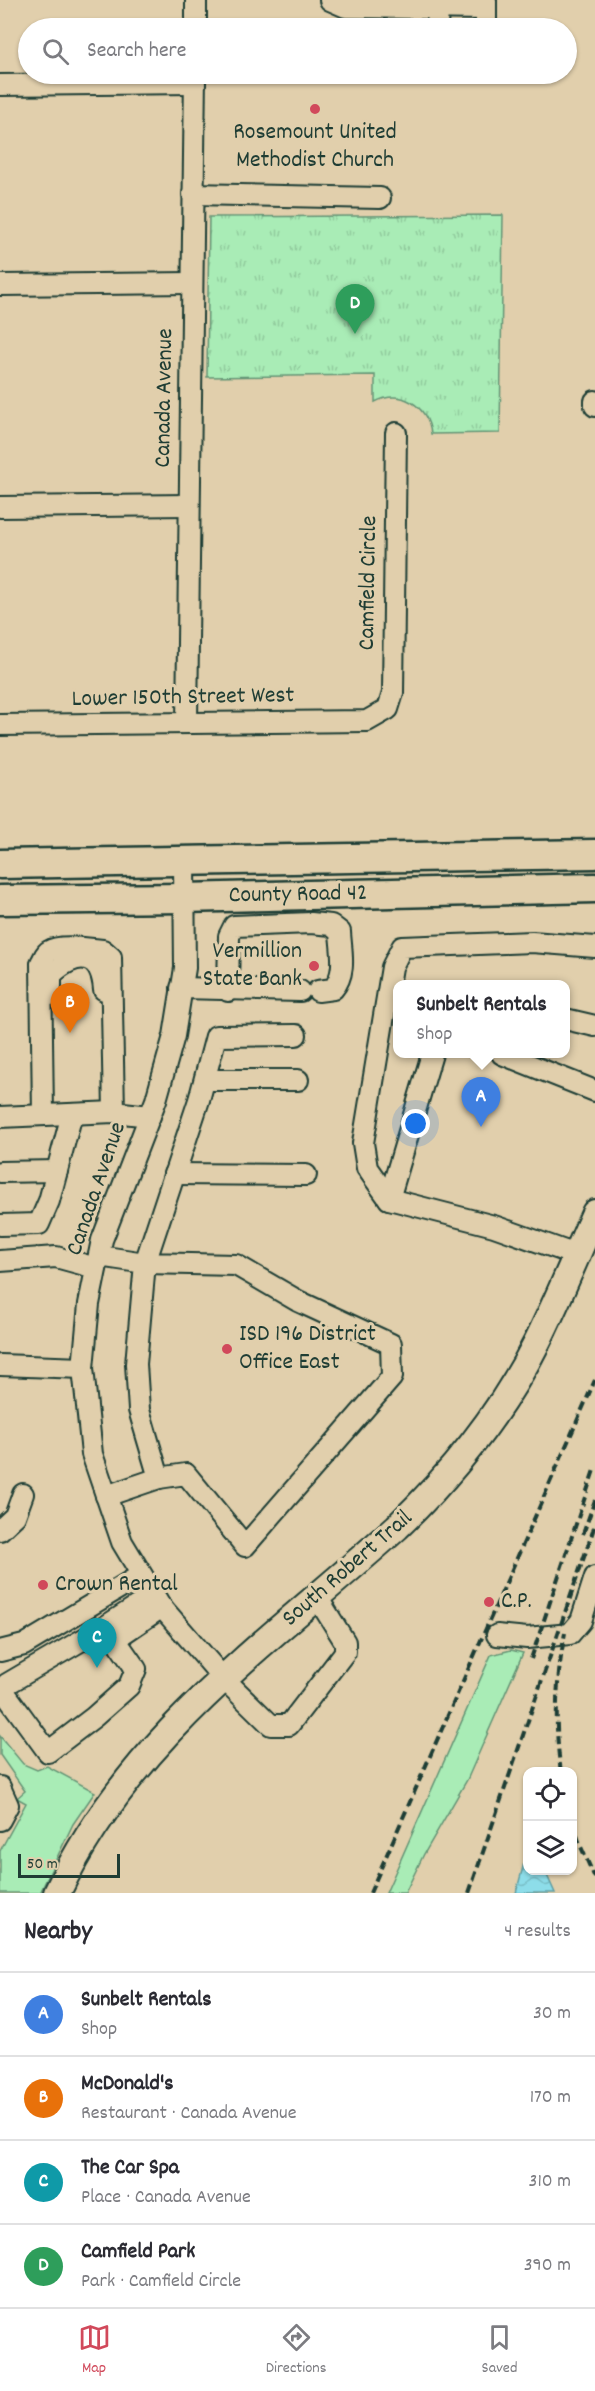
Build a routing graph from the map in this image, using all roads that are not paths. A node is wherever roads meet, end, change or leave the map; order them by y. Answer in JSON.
{"nodes":[{"id":1,"x":196,"y":0,"type":"edge"},
{"id":2,"x":330,"y":0,"type":"edge"},
{"id":3,"x":438,"y":8,"type":"junction"},
{"id":4,"x":486,"y":12,"type":"edge"},
{"id":5,"x":196,"y":18,"type":"edge"},
{"id":6,"x":438,"y":18,"type":"edge"},
{"id":7,"x":28,"y":84,"type":"edge"},
{"id":8,"x":195,"y":84,"type":"edge"},
{"id":9,"x":0,"y":85,"type":"edge"},
{"id":10,"x":194,"y":194,"type":"junction"},
{"id":11,"x":380,"y":198,"type":"dead end"},
{"id":12,"x":192,"y":283,"type":"junction"},
{"id":13,"x":0,"y":285,"type":"edge"},
{"id":14,"x":595,"y":401,"type":"edge"},
{"id":15,"x":595,"y":406,"type":"edge"},
{"id":16,"x":396,"y":433,"type":"dead end"},
{"id":17,"x":189,"y":505,"type":"junction"},
{"id":18,"x":0,"y":507,"type":"edge"},
{"id":19,"x":367,"y":721,"type":"joint"},
{"id":20,"x":187,"y":723,"type":"junction"},
{"id":21,"x":0,"y":725,"type":"edge"},
{"id":22,"x":595,"y":854,"type":"edge"},
{"id":23,"x":184,"y":862,"type":"junction"},
{"id":24,"x":0,"y":866,"type":"edge"},
{"id":25,"x":595,"y":888,"type":"edge"},
{"id":26,"x":184,"y":898,"type":"junction"},
{"id":27,"x":0,"y":900,"type":"edge"},
{"id":28,"x":595,"y":946,"type":"edge"},
{"id":29,"x":182,"y":988,"type":"junction"},
{"id":30,"x":228,"y":991,"type":"junction"},
{"id":31,"x":570,"y":1020,"type":"edge"},
{"id":32,"x":595,"y":1026,"type":"edge"},
{"id":33,"x":296,"y":1035,"type":"dead end"},
{"id":34,"x":431,"y":1058,"type":"edge"},
{"id":35,"x":514,"y":1058,"type":"edge"},
{"id":36,"x":205,"y":1080,"type":"junction"},
{"id":37,"x":298,"y":1080,"type":"dead end"},
{"id":38,"x":595,"y":1091,"type":"edge"},
{"id":39,"x":114,"y":1112,"type":"junction"},
{"id":40,"x":72,"y":1114,"type":"junction"},
{"id":41,"x":43,"y":1115,"type":"junction"},
{"id":42,"x":150,"y":1116,"type":"junction"},
{"id":43,"x":0,"y":1117,"type":"edge"},
{"id":44,"x":57,"y":1171,"type":"junction"},
{"id":45,"x":0,"y":1172,"type":"edge"},
{"id":46,"x":174,"y":1174,"type":"junction"},
{"id":47,"x":306,"y":1175,"type":"dead end"},
{"id":48,"x":389,"y":1199,"type":"junction"},
{"id":49,"x":595,"y":1213,"type":"edge"},
{"id":50,"x":0,"y":1225,"type":"edge"},
{"id":51,"x":576,"y":1255,"type":"junction"},
{"id":52,"x":0,"y":1261,"type":"edge"},
{"id":53,"x":97,"y":1262,"type":"junction"},
{"id":54,"x":145,"y":1263,"type":"junction"},
{"id":55,"x":0,"y":1365,"type":"edge"},
{"id":56,"x":83,"y":1368,"type":"junction"},
{"id":57,"x":159,"y":1478,"type":"junction"},
{"id":58,"x":23,"y":1494,"type":"dead end"},
{"id":59,"x":106,"y":1496,"type":"junction"},
{"id":60,"x":0,"y":1530,"type":"edge"},
{"id":61,"x":141,"y":1575,"type":"junction"},
{"id":62,"x":595,"y":1577,"type":"edge"},
{"id":63,"x":317,"y":1597,"type":"junction"},
{"id":64,"x":158,"y":1601,"type":"junction"},
{"id":65,"x":111,"y":1633,"type":"junction"},
{"id":66,"x":497,"y":1635,"type":"dead end"},
{"id":67,"x":0,"y":1651,"type":"edge"},
{"id":68,"x":223,"y":1678,"type":"junction"},
{"id":69,"x":0,"y":1787,"type":"edge"},
{"id":70,"x":0,"y":1820,"type":"edge"},
{"id":71,"x":57,"y":1893,"type":"edge"}],
"edges":[{"from":1,"to":5,"type":"street"},
{"from":2,"to":3,"type":"street"},
{"from":3,"to":4,"type":"street"},
{"from":3,"to":6,"type":"street"},
{"from":7,"to":9,"type":"street"},
{"from":8,"to":10,"type":"street","name":"Canada Avenue"},
{"from":10,"to":11,"type":"street"},
{"from":10,"to":12,"type":"street","name":"Canada Avenue"},
{"from":12,"to":13,"type":"street"},
{"from":12,"to":17,"type":"street","name":"Canada Avenue"},
{"from":14,"to":15,"type":"street"},
{"from":16,"to":19,"type":"street","name":"Camfield Circle"},
{"from":17,"to":18,"type":"street"},
{"from":17,"to":20,"type":"street","name":"Canada Avenue"},
{"from":19,"to":20,"type":"street","name":"Lower 150th Street West"},
{"from":20,"to":21,"type":"street","name":"Lower 150th Street West"},
{"from":22,"to":23,"type":"highway","name":"County Road 42"},
{"from":23,"to":24,"type":"highway","name":"County Road 42"},
{"from":23,"to":26,"type":"street","name":"Canada Avenue"},
{"from":25,"to":26,"type":"highway","name":"County Road 42"},
{"from":26,"to":27,"type":"highway","name":"County Road 42"},
{"from":26,"to":29,"type":"street","name":"Canada Avenue"},
{"from":28,"to":48,"type":"street"},
{"from":29,"to":30,"type":"street"},
{"from":29,"to":42,"type":"street","name":"Canada Avenue"},
{"from":30,"to":30,"type":"street"},
{"from":31,"to":32,"type":"street"},
{"from":33,"to":36,"type":"street"},
{"from":34,"to":48,"type":"street"},
{"from":35,"to":38,"type":"street"},
{"from":36,"to":37,"type":"street"},
{"from":36,"to":46,"type":"street"},
{"from":39,"to":40,"type":"street"},
{"from":39,"to":41,"type":"street"},
{"from":39,"to":42,"type":"street"},
{"from":40,"to":41,"type":"street"},
{"from":40,"to":44,"type":"street"},
{"from":41,"to":43,"type":"street"},
{"from":42,"to":53,"type":"street","name":"Canada Avenue"},
{"from":44,"to":45,"type":"street"},
{"from":44,"to":50,"type":"street"},
{"from":46,"to":47,"type":"street"},
{"from":46,"to":54,"type":"street"},
{"from":48,"to":51,"type":"street"},
{"from":49,"to":51,"type":"main road","name":"South Robert Trail"},
{"from":51,"to":63,"type":"main road","name":"South Robert Trail"},
{"from":52,"to":53,"type":"street"},
{"from":53,"to":54,"type":"street"},
{"from":53,"to":56,"type":"street","name":"Canada Avenue"},
{"from":54,"to":57,"type":"street"},
{"from":54,"to":57,"type":"street"},
{"from":55,"to":56,"type":"street"},
{"from":56,"to":59,"type":"street","name":"Canada Avenue"},
{"from":57,"to":59,"type":"street"},
{"from":58,"to":60,"type":"street"},
{"from":59,"to":61,"type":"street","name":"Canada Avenue"},
{"from":61,"to":64,"type":"street","name":"Canada Avenue"},
{"from":61,"to":67,"type":"street"},
{"from":62,"to":66,"type":"street"},
{"from":63,"to":68,"type":"main road","name":"South Robert Trail"},
{"from":63,"to":68,"type":"street","name":"Canada Avenue"},
{"from":64,"to":65,"type":"street"},
{"from":64,"to":68,"type":"street","name":"Canada Avenue"},
{"from":65,"to":65,"type":"street"},
{"from":68,"to":71,"type":"main road","name":"South Robert Trail"},
{"from":69,"to":70,"type":"street"}]}
